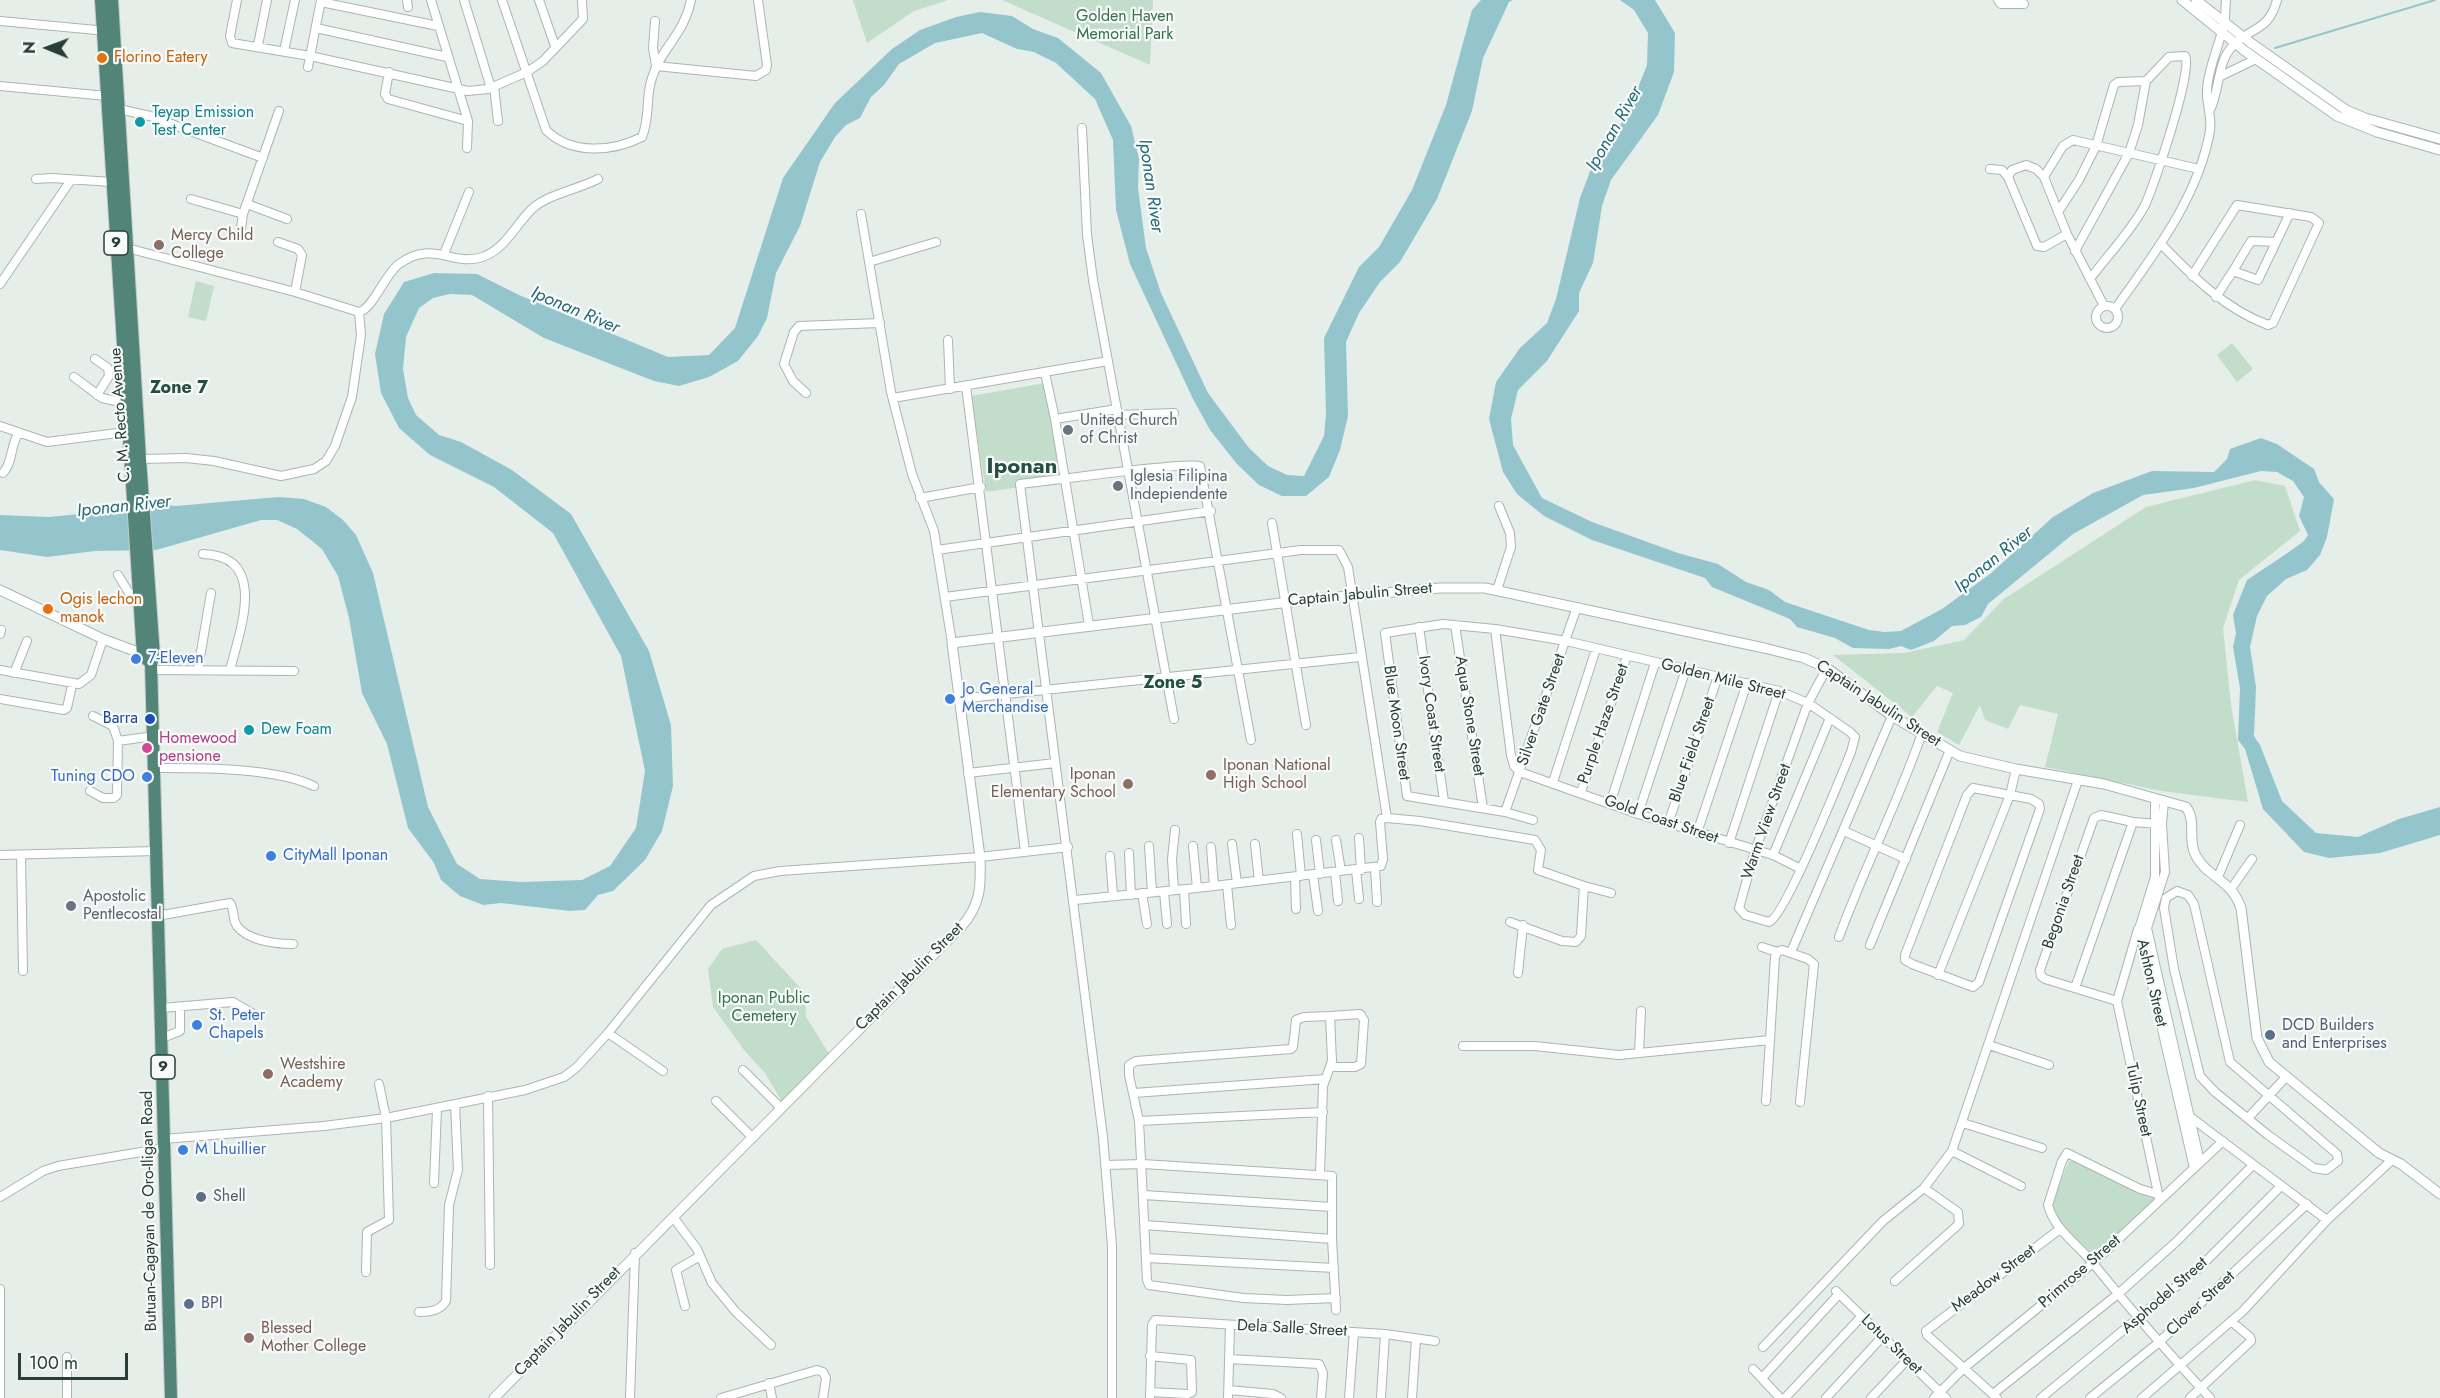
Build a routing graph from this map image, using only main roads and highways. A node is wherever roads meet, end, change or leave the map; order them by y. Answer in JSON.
{"nodes":[{"id":1,"x":101,"y":0,"type":"edge"},
{"id":2,"x":112,"y":0,"type":"edge"},
{"id":3,"x":108,"y":31,"type":"junction"},
{"id":4,"x":132,"y":431,"type":"junction"},
{"id":5,"x":136,"y":485,"type":"junction"},
{"id":6,"x":150,"y":661,"type":"junction"},
{"id":7,"x":171,"y":1398,"type":"edge"}],
"edges":[{"from":1,"to":3,"type":"highway","name":"C. M. Recto Avenue","number":"9"},
{"from":2,"to":3,"type":"highway","name":"C. M. Recto Avenue","number":"9"},
{"from":3,"to":4,"type":"highway","name":"C. M. Recto Avenue","number":"9"},
{"from":3,"to":4,"type":"highway","name":"C. M. Recto Avenue","number":"9"},
{"from":4,"to":5,"type":"highway","name":"C. M. Recto Avenue","number":"9"},
{"from":4,"to":5,"type":"highway","name":"C. M. Recto Avenue","number":"9"},
{"from":5,"to":6,"type":"highway","name":"C. M. Recto Avenue","number":"9"},
{"from":5,"to":6,"type":"highway","name":"C. M. Recto Avenue","number":"9"},
{"from":6,"to":7,"type":"highway","name":"Butuan-Cagayan de Oro-Iligan Road","number":"9"}]}
